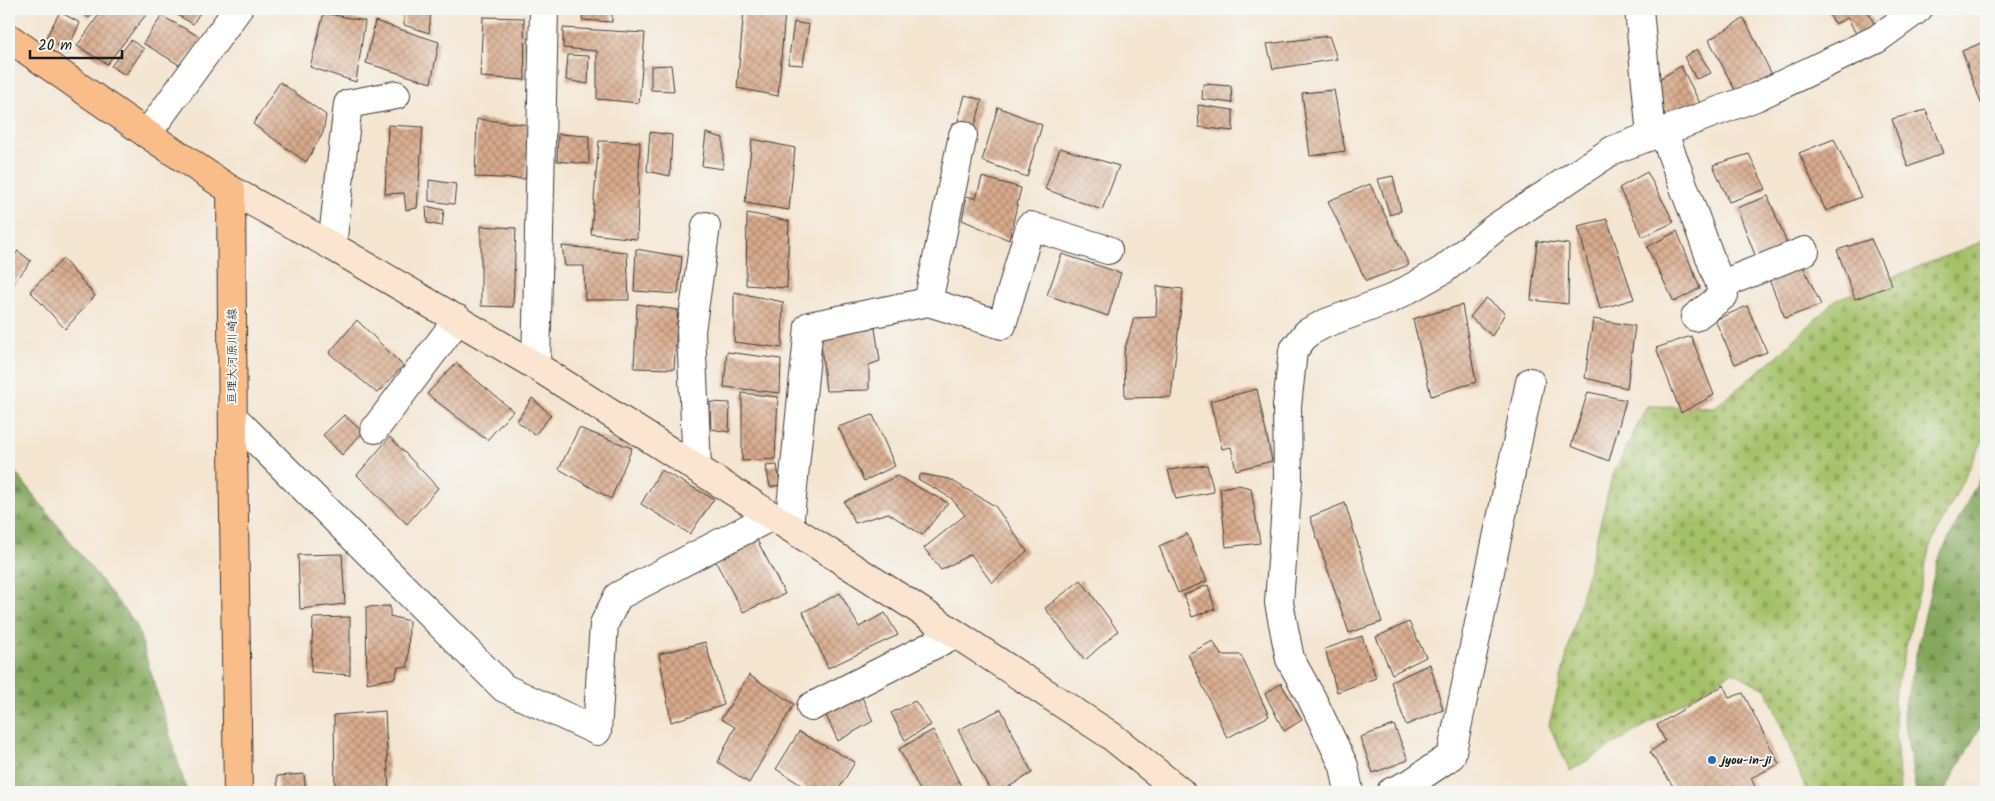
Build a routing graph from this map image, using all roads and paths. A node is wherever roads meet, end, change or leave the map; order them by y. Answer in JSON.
{"nodes":[{"id":1,"x":238,"y":9,"type":"edge"},
{"id":2,"x":544,"y":9,"type":"edge"},
{"id":3,"x":1639,"y":9,"type":"edge"},
{"id":4,"x":1918,"y":9,"type":"edge"},
{"id":5,"x":9,"y":38,"type":"edge"},
{"id":6,"x":396,"y":95,"type":"dead end"},
{"id":7,"x":1657,"y":133,"type":"junction"},
{"id":8,"x":147,"y":134,"type":"junction"},
{"id":9,"x":963,"y":135,"type":"dead end"},
{"id":10,"x":231,"y":190,"type":"junction"},
{"id":11,"x":706,"y":226,"type":"dead end"},
{"id":12,"x":332,"y":246,"type":"junction"},
{"id":13,"x":1108,"y":250,"type":"dead end"},
{"id":14,"x":1805,"y":251,"type":"dead end"},
{"id":15,"x":1720,"y":285,"type":"junction"},
{"id":16,"x":928,"y":302,"type":"junction"},
{"id":17,"x":1695,"y":316,"type":"dead end"},
{"id":18,"x":458,"y":319,"type":"junction"},
{"id":19,"x":536,"y":366,"type":"junction"},
{"id":20,"x":1530,"y":382,"type":"dead end"},
{"id":21,"x":233,"y":417,"type":"junction"},
{"id":22,"x":375,"y":429,"type":"dead end"},
{"id":23,"x":697,"y":468,"type":"junction"},
{"id":24,"x":781,"y":521,"type":"junction"},
{"id":25,"x":955,"y":634,"type":"junction"},
{"id":26,"x":811,"y":707,"type":"dead end"},
{"id":27,"x":238,"y":792,"type":"edge"},
{"id":28,"x":1181,"y":792,"type":"edge"},
{"id":29,"x":1350,"y":792,"type":"edge"},
{"id":30,"x":1391,"y":792,"type":"edge"}],
"edges":[{"from":1,"to":8,"type":"street"},
{"from":2,"to":19,"type":"street"},
{"from":3,"to":7,"type":"street"},
{"from":4,"to":7,"type":"street"},
{"from":5,"to":8,"type":"main road"},
{"from":6,"to":12,"type":"street"},
{"from":7,"to":15,"type":"street"},
{"from":7,"to":29,"type":"street"},
{"from":8,"to":10,"type":"main road"},
{"from":9,"to":16,"type":"street"},
{"from":10,"to":12,"type":"street"},
{"from":10,"to":21,"type":"main road","name":"亘理大河原川崎線"},
{"from":11,"to":23,"type":"street"},
{"from":12,"to":18,"type":"street"},
{"from":13,"to":16,"type":"street"},
{"from":14,"to":15,"type":"street"},
{"from":15,"to":17,"type":"street"},
{"from":16,"to":24,"type":"street"},
{"from":18,"to":19,"type":"street"},
{"from":18,"to":22,"type":"street"},
{"from":19,"to":23,"type":"street"},
{"from":20,"to":30,"type":"street"},
{"from":21,"to":24,"type":"street"},
{"from":21,"to":27,"type":"main road","name":"亘理大河原川崎線"},
{"from":23,"to":24,"type":"street"},
{"from":24,"to":25,"type":"street"},
{"from":25,"to":26,"type":"street"},
{"from":25,"to":28,"type":"street"}]}
